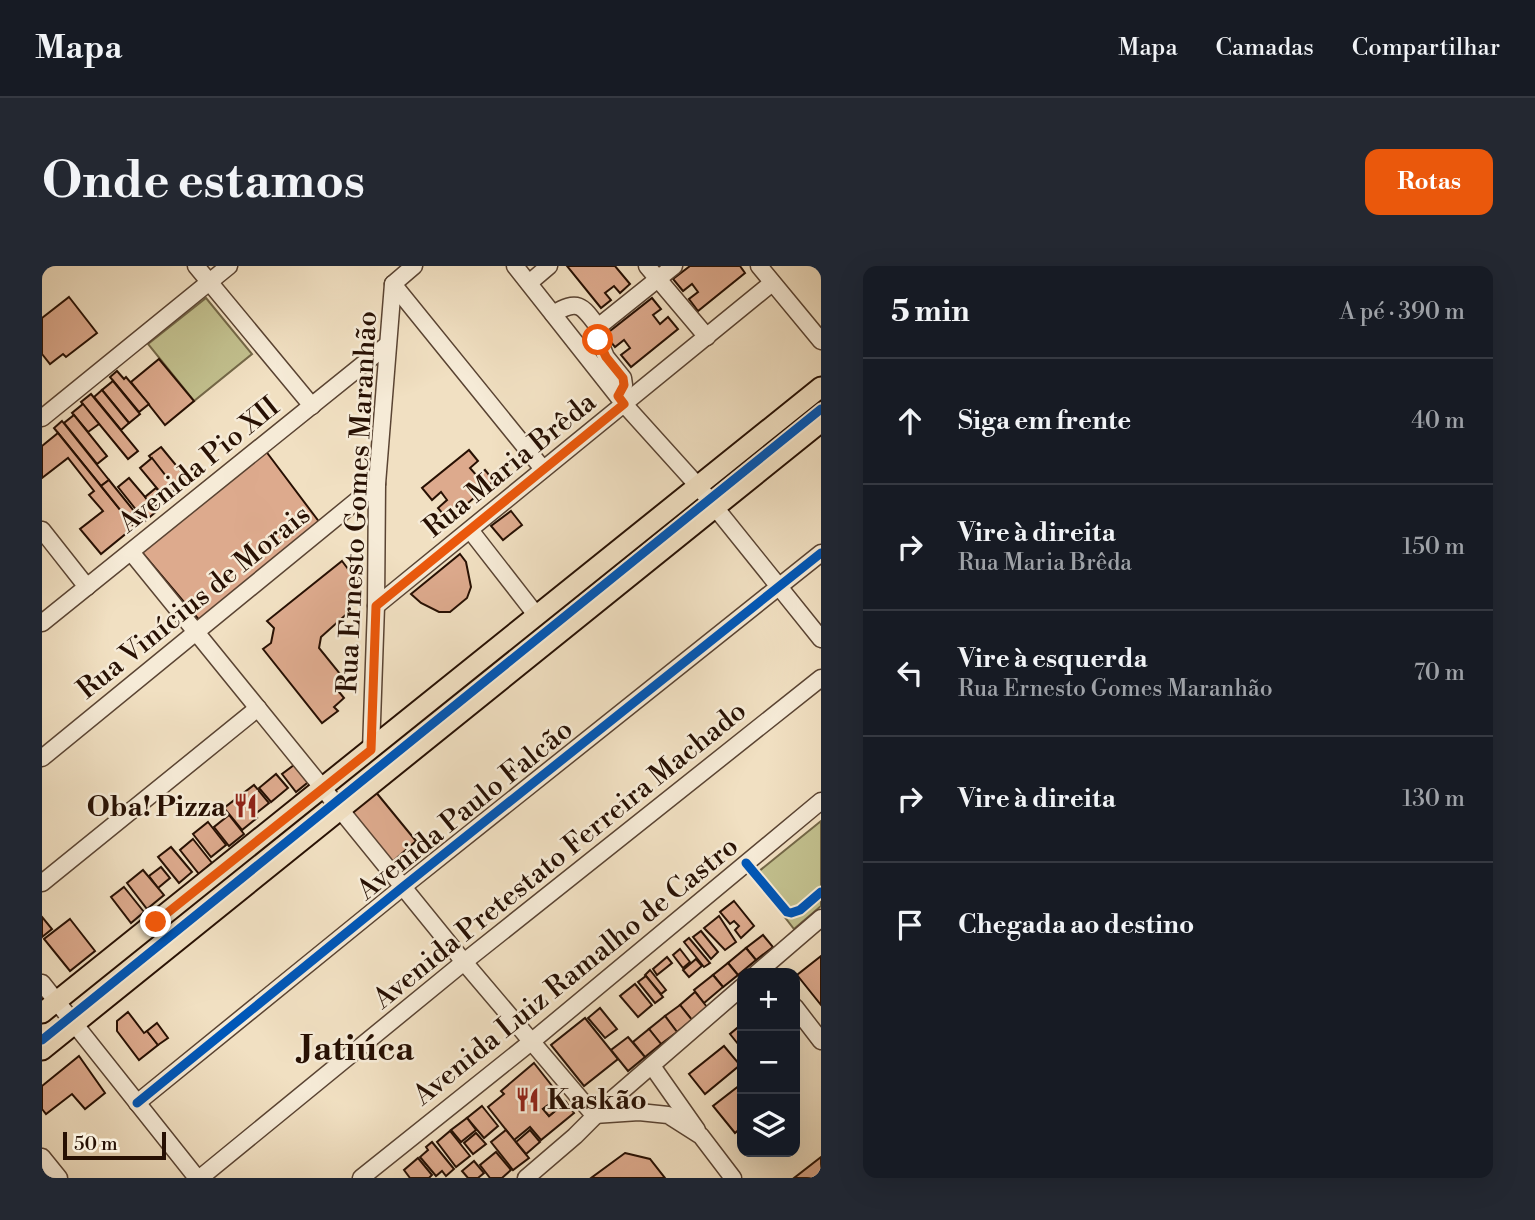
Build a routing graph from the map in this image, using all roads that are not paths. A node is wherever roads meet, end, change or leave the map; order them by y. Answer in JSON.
{"nodes":[{"id":1,"x":196,"y":266,"type":"edge"},
{"id":2,"x":229,"y":266,"type":"edge"},
{"id":3,"x":414,"y":266,"type":"edge"},
{"id":4,"x":516,"y":266,"type":"edge"},
{"id":5,"x":549,"y":266,"type":"edge"},
{"id":6,"x":647,"y":266,"type":"edge"},
{"id":7,"x":674,"y":266,"type":"edge"},
{"id":8,"x":758,"y":266,"type":"edge"},
{"id":9,"x":658,"y":279,"type":"junction"},
{"id":10,"x":209,"y":282,"type":"junction"},
{"id":11,"x":772,"y":282,"type":"junction"},
{"id":12,"x":529,"y":283,"type":"junction"},
{"id":13,"x":393,"y":284,"type":"junction"},
{"id":14,"x":553,"y":314,"type":"junction"},
{"id":15,"x":598,"y":327,"type":"junction"},
{"id":16,"x":707,"y":337,"type":"junction"},
{"id":17,"x":821,"y":341,"type":"edge"},
{"id":18,"x":387,"y":345,"type":"junction"},
{"id":19,"x":821,"y":387,"type":"edge"},
{"id":20,"x":621,"y":400,"type":"junction"},
{"id":21,"x":312,"y":406,"type":"junction"},
{"id":22,"x":42,"y":418,"type":"edge"},
{"id":23,"x":821,"y":422,"type":"edge"},
{"id":24,"x":543,"y":469,"type":"junction"},
{"id":25,"x":377,"y":484,"type":"junction"},
{"id":26,"x":698,"y":486,"type":"junction"},
{"id":27,"x":715,"y":507,"type":"junction"},
{"id":28,"x":42,"y":530,"type":"edge"},
{"id":29,"x":470,"y":530,"type":"junction"},
{"id":30,"x":131,"y":552,"type":"junction"},
{"id":31,"x":821,"y":553,"type":"edge"},
{"id":32,"x":87,"y":587,"type":"junction"},
{"id":33,"x":779,"y":587,"type":"junction"},
{"id":34,"x":376,"y":606,"type":"junction"},
{"id":35,"x":537,"y":616,"type":"junction"},
{"id":36,"x":42,"y":623,"type":"edge"},
{"id":37,"x":197,"y":633,"type":"junction"},
{"id":38,"x":821,"y":639,"type":"edge"},
{"id":39,"x":821,"y":678,"type":"edge"},
{"id":40,"x":258,"y":708,"type":"junction"},
{"id":41,"x":371,"y":750,"type":"junction"},
{"id":42,"x":42,"y":758,"type":"edge"},
{"id":43,"x":323,"y":788,"type":"junction"},
{"id":44,"x":821,"y":801,"type":"edge"},
{"id":45,"x":341,"y":809,"type":"junction"},
{"id":46,"x":42,"y":883,"type":"edge"},
{"id":47,"x":404,"y":886,"type":"junction"},
{"id":48,"x":821,"y":918,"type":"edge"},
{"id":49,"x":464,"y":962,"type":"junction"},
{"id":50,"x":766,"y":968,"type":"edge"},
{"id":51,"x":42,"y":983,"type":"edge"},
{"id":52,"x":737,"y":991,"type":"edge"},
{"id":53,"x":49,"y":1007,"type":"edge"},
{"id":54,"x":800,"y":1014,"type":"edge"},
{"id":55,"x":75,"y":1024,"type":"junction"},
{"id":56,"x":821,"y":1041,"type":"edge"},
{"id":57,"x":531,"y":1042,"type":"junction"},
{"id":58,"x":42,"y":1050,"type":"edge"},
{"id":59,"x":652,"y":1066,"type":"junction"},
{"id":60,"x":138,"y":1103,"type":"junction"},
{"id":61,"x":594,"y":1115,"type":"junction"},
{"id":62,"x":701,"y":1136,"type":"junction"},
{"id":63,"x":42,"y":1157,"type":"edge"},
{"id":64,"x":59,"y":1178,"type":"edge"},
{"id":65,"x":199,"y":1178,"type":"edge"},
{"id":66,"x":361,"y":1178,"type":"edge"},
{"id":67,"x":526,"y":1178,"type":"edge"},
{"id":68,"x":733,"y":1178,"type":"edge"}],
"edges":[{"from":1,"to":10,"type":"street"},
{"from":2,"to":10,"type":"street"},
{"from":3,"to":13,"type":"street","name":"Rua Ernesto Gomes Maranhão"},
{"from":4,"to":12,"type":"street"},
{"from":5,"to":12,"type":"street"},
{"from":6,"to":9,"type":"street"},
{"from":7,"to":9,"type":"street"},
{"from":8,"to":11,"type":"street"},
{"from":9,"to":15,"type":"street"},
{"from":9,"to":16,"type":"street"},
{"from":10,"to":21,"type":"street"},
{"from":10,"to":22,"type":"street"},
{"from":11,"to":16,"type":"street","name":"Rua Maria Brêda"},
{"from":11,"to":17,"type":"street"},
{"from":12,"to":14,"type":"street"},
{"from":13,"to":18,"type":"street","name":"Rua Ernesto Gomes Maranhão"},
{"from":13,"to":24,"type":"street"},
{"from":14,"to":15,"type":"street"},
{"from":14,"to":20,"type":"street"},
{"from":15,"to":20,"type":"street"},
{"from":16,"to":20,"type":"street","name":"Rua Maria Brêda"},
{"from":18,"to":21,"type":"street","name":"Avenida Pio XII"},
{"from":18,"to":25,"type":"street","name":"Rua Ernesto Gomes Maranhão"},
{"from":19,"to":26,"type":"main road"},
{"from":20,"to":24,"type":"street","name":"Rua Maria Brêda"},
{"from":20,"to":26,"type":"street"},
{"from":21,"to":30,"type":"street","name":"Avenida Pio XII"},
{"from":23,"to":27,"type":"main road"},
{"from":24,"to":29,"type":"street","name":"Rua Maria Brêda"},
{"from":25,"to":34,"type":"street","name":"Rua Ernesto Gomes Maranhão"},
{"from":25,"to":37,"type":"street","name":"Rua Vinícius de Morais"},
{"from":26,"to":27,"type":"street"},
{"from":26,"to":35,"type":"main road"},
{"from":27,"to":33,"type":"street"},
{"from":27,"to":45,"type":"main road"},
{"from":28,"to":32,"type":"street"},
{"from":29,"to":34,"type":"street","name":"Rua Maria Brêda"},
{"from":29,"to":35,"type":"street"},
{"from":30,"to":32,"type":"street","name":"Avenida Pio XII"},
{"from":30,"to":37,"type":"street"},
{"from":31,"to":33,"type":"street","name":"Avenida Paulo Falcão"},
{"from":32,"to":36,"type":"street","name":"Avenida Pio XII"},
{"from":33,"to":38,"type":"street"},
{"from":33,"to":47,"type":"street","name":"Avenida Paulo Falcão"},
{"from":34,"to":41,"type":"street","name":"Rua Ernesto Gomes Maranhão"},
{"from":35,"to":41,"type":"main road"},
{"from":37,"to":40,"type":"street"},
{"from":37,"to":42,"type":"street","name":"Rua Vinícius de Morais"},
{"from":39,"to":49,"type":"street","name":"Avenida Pretestato Ferreira Machado"},
{"from":40,"to":43,"type":"street"},
{"from":40,"to":46,"type":"street"},
{"from":41,"to":43,"type":"main road"},
{"from":43,"to":45,"type":"street"},
{"from":43,"to":53,"type":"main road"},
{"from":44,"to":57,"type":"street","name":"Avenida Luiz Ramalho de Castro"},
{"from":45,"to":47,"type":"street"},
{"from":45,"to":55,"type":"main road"},
{"from":47,"to":49,"type":"street"},
{"from":47,"to":60,"type":"street","name":"Avenida Paulo Falcão"},
{"from":48,"to":50,"type":"street"},
{"from":49,"to":57,"type":"street"},
{"from":49,"to":65,"type":"street","name":"Avenida Pretestato Ferreira Machado"},
{"from":51,"to":53,"type":"street"},
{"from":52,"to":59,"type":"street"},
{"from":53,"to":55,"type":"street"},
{"from":54,"to":56,"type":"street"},
{"from":55,"to":58,"type":"main road"},
{"from":55,"to":60,"type":"street"},
{"from":57,"to":61,"type":"street"},
{"from":57,"to":66,"type":"street","name":"Avenida Luiz Ramalho de Castro"},
{"from":59,"to":61,"type":"street"},
{"from":59,"to":62,"type":"street"},
{"from":60,"to":65,"type":"street"},
{"from":61,"to":62,"type":"street"},
{"from":61,"to":67,"type":"street"},
{"from":62,"to":68,"type":"street"},
{"from":63,"to":64,"type":"street"}]}
